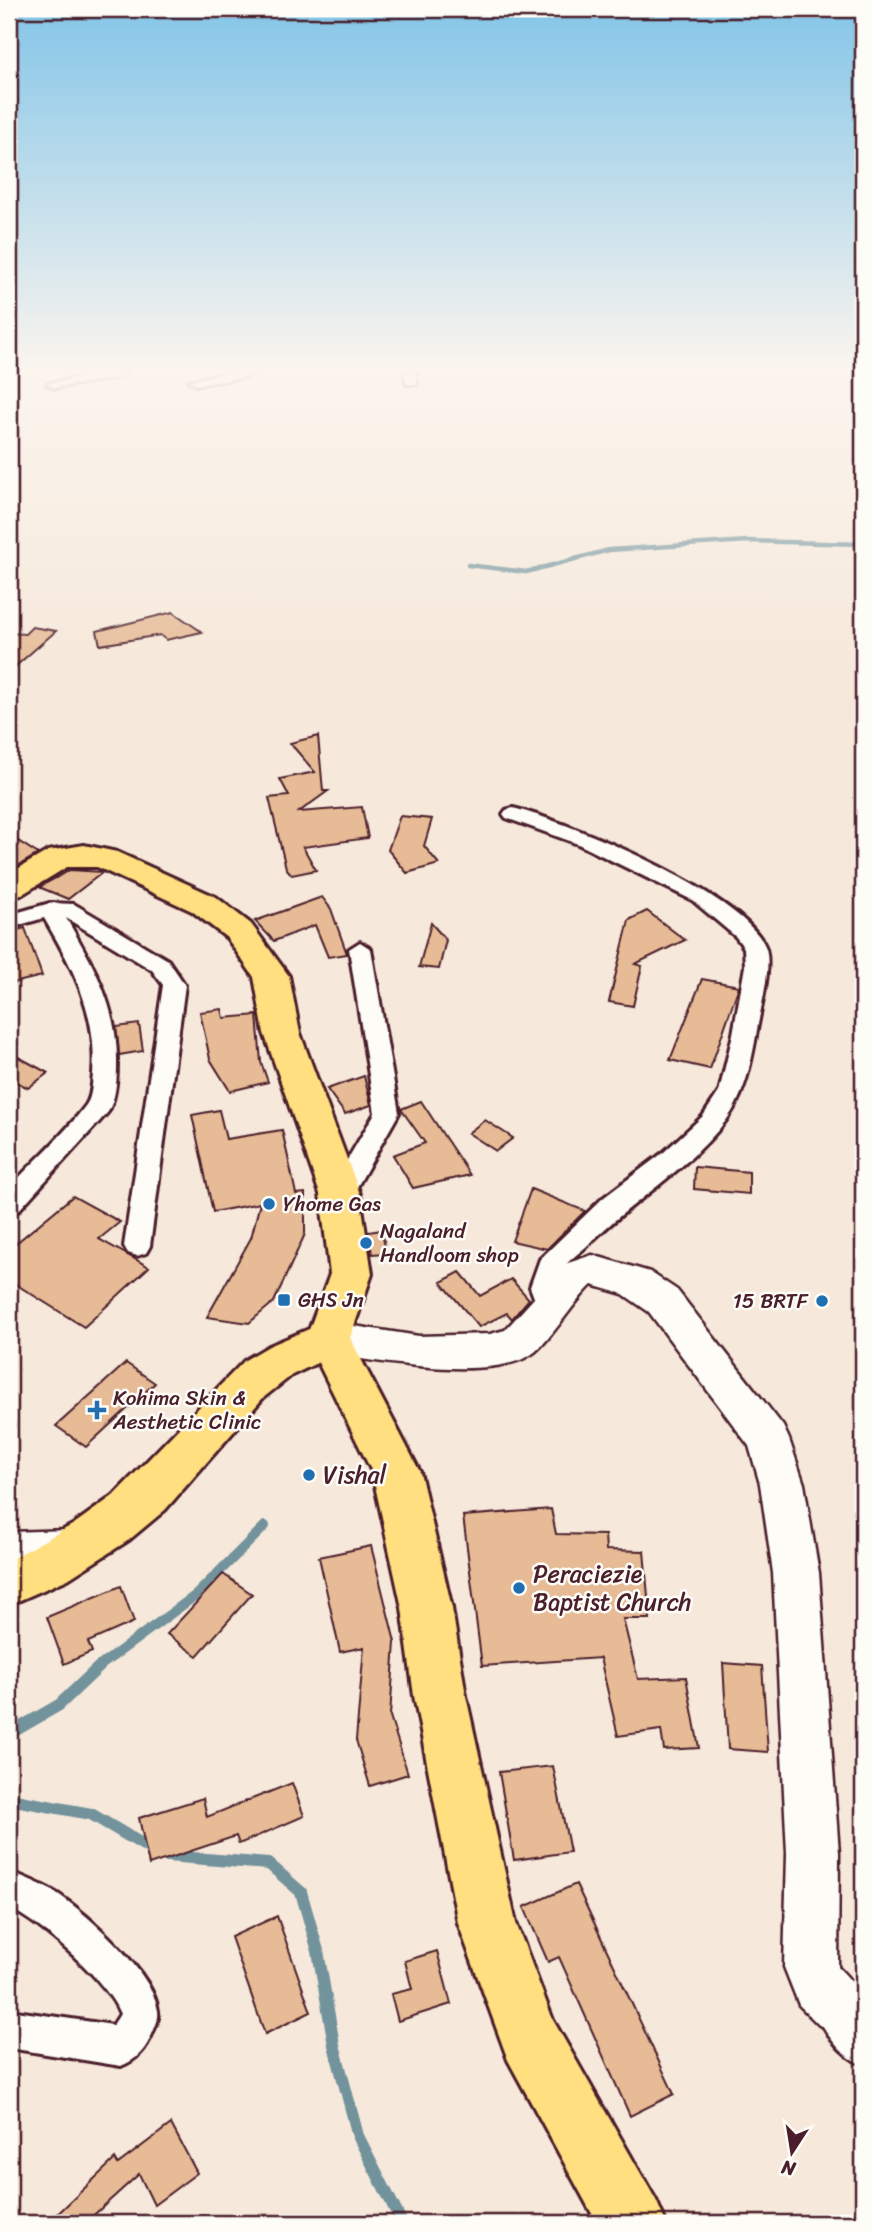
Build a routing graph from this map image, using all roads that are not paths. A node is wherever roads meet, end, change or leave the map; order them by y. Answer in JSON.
{"nodes":[{"id":1,"x":513,"y":814,"type":"dead end"},
{"id":2,"x":9,"y":888,"type":"edge"},
{"id":3,"x":50,"y":909,"type":"junction"},
{"id":4,"x":9,"y":922,"type":"edge"},
{"id":5,"x":360,"y":949,"type":"dead end"},
{"id":6,"x":340,"y":1194,"type":"junction"},
{"id":7,"x":9,"y":1204,"type":"edge"},
{"id":8,"x":137,"y":1246,"type":"dead end"},
{"id":9,"x":550,"y":1305,"type":"junction"},
{"id":10,"x":328,"y":1338,"type":"junction"},
{"id":11,"x":78,"y":1548,"type":"junction"},
{"id":12,"x":9,"y":1550,"type":"edge"},
{"id":13,"x":9,"y":1583,"type":"edge"},
{"id":14,"x":9,"y":1889,"type":"edge"},
{"id":15,"x":855,"y":2022,"type":"edge"},
{"id":16,"x":9,"y":2029,"type":"edge"},
{"id":17,"x":633,"y":2223,"type":"edge"}],
"edges":[{"from":1,"to":9,"type":"street"},
{"from":2,"to":6,"type":"main road"},
{"from":3,"to":4,"type":"street"},
{"from":3,"to":7,"type":"street"},
{"from":3,"to":8,"type":"street"},
{"from":5,"to":6,"type":"street"},
{"from":6,"to":10,"type":"main road"},
{"from":9,"to":10,"type":"main road"},
{"from":9,"to":15,"type":"main road"},
{"from":10,"to":11,"type":"main road"},
{"from":10,"to":17,"type":"main road"},
{"from":11,"to":12,"type":"street"},
{"from":11,"to":13,"type":"main road"},
{"from":14,"to":16,"type":"street"}]}
